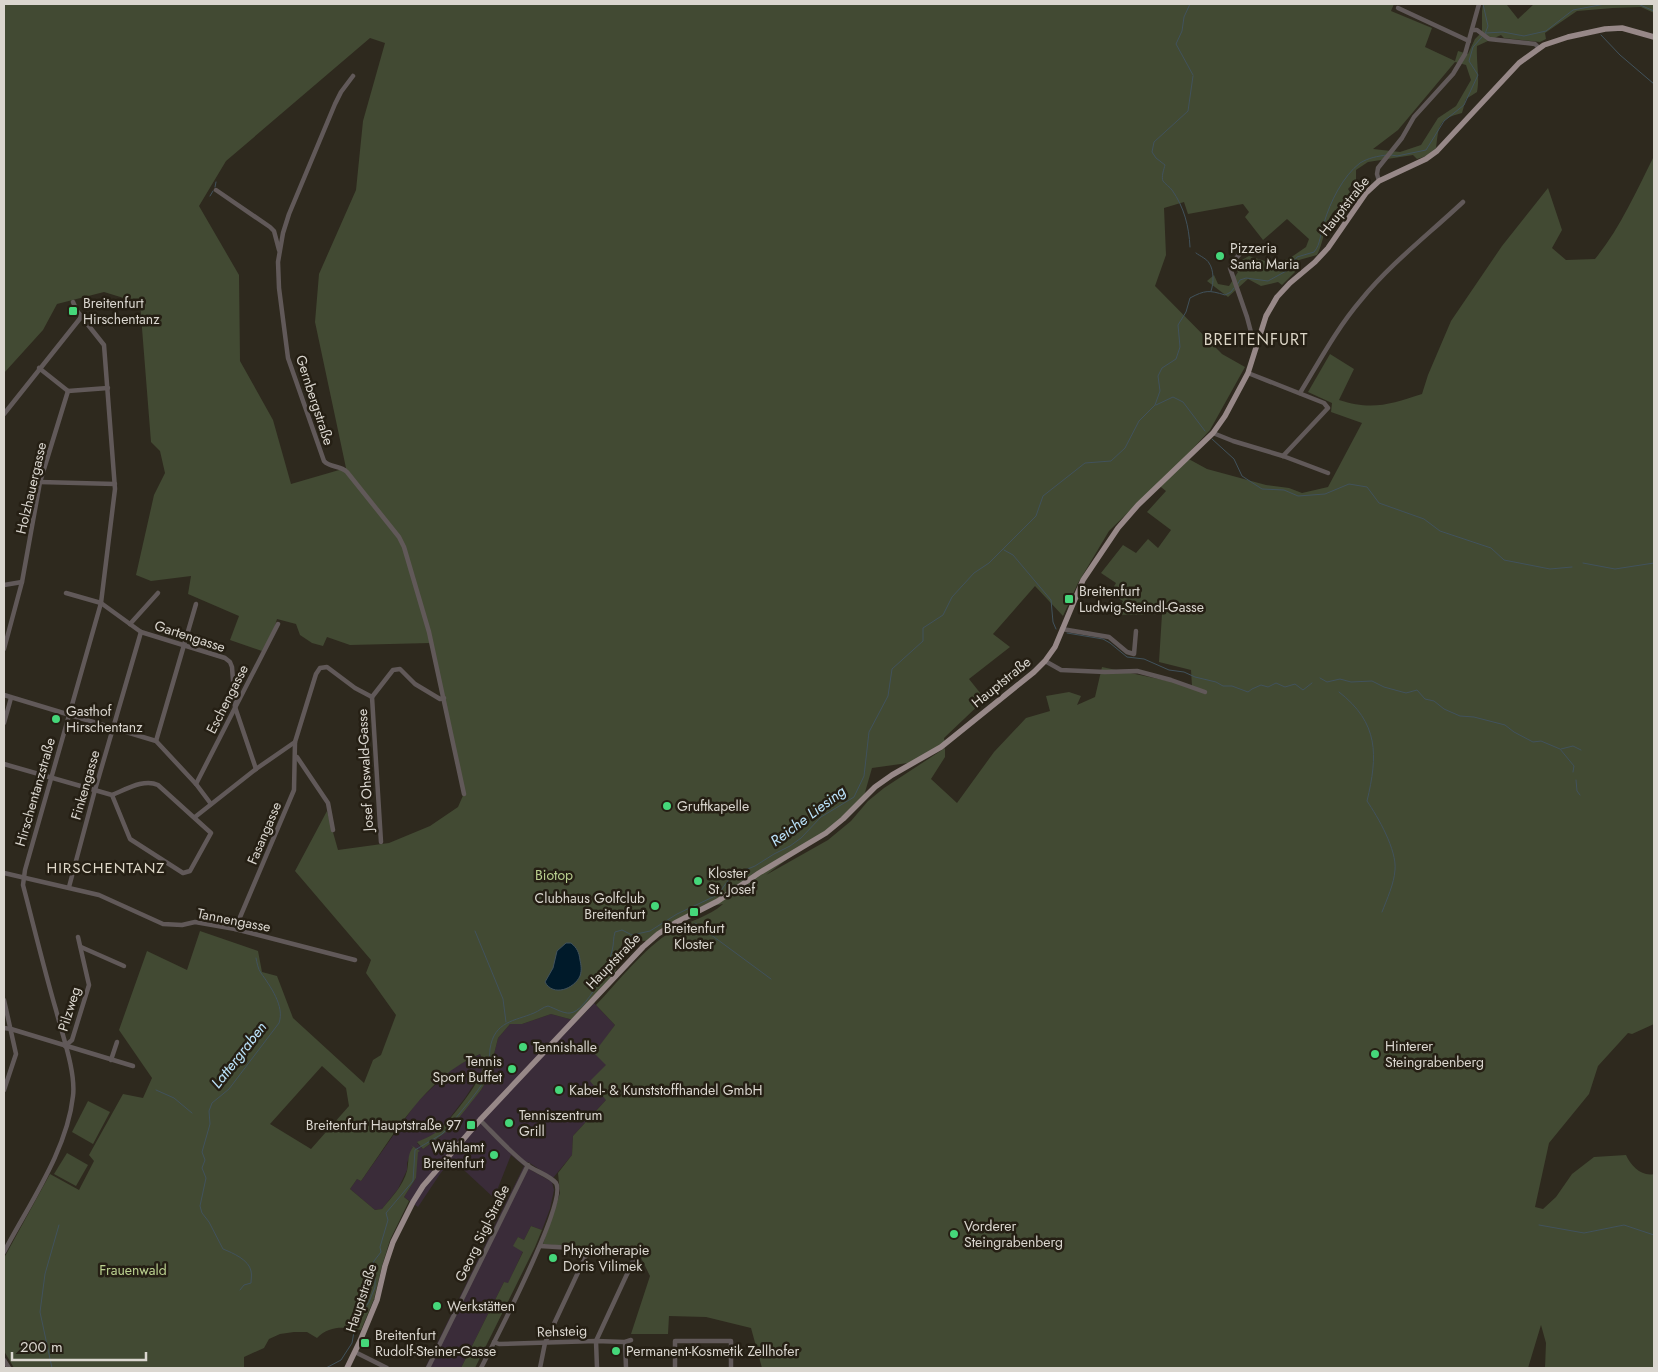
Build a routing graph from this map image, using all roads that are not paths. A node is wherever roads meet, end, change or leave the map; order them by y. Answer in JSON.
{"nodes":[{"id":1,"x":1479,"y":4,"type":"edge"},
{"id":2,"x":1398,"y":8,"type":"dead end"},
{"id":3,"x":1472,"y":30,"type":"junction"},
{"id":4,"x":1654,"y":37,"type":"edge"},
{"id":5,"x":1469,"y":41,"type":"junction"},
{"id":6,"x":1538,"y":48,"type":"junction"},
{"id":7,"x":353,"y":76,"type":"dead end"},
{"id":8,"x":1379,"y":181,"type":"junction"},
{"id":9,"x":216,"y":190,"type":"dead end"},
{"id":10,"x":1463,"y":202,"type":"dead end"},
{"id":11,"x":272,"y":229,"type":"junction"},
{"id":12,"x":283,"y":233,"type":"junction"},
{"id":13,"x":1244,"y":249,"type":"dead end"},
{"id":14,"x":279,"y":251,"type":"junction"},
{"id":15,"x":73,"y":302,"type":"dead end"},
{"id":16,"x":82,"y":316,"type":"junction"},
{"id":17,"x":1258,"y":341,"type":"junction"},
{"id":18,"x":39,"y":368,"type":"junction"},
{"id":19,"x":1248,"y":373,"type":"junction"},
{"id":20,"x":108,"y":388,"type":"junction"},
{"id":21,"x":68,"y":391,"type":"junction"},
{"id":22,"x":1300,"y":393,"type":"junction"},
{"id":23,"x":4,"y":414,"type":"edge"},
{"id":24,"x":1213,"y":433,"type":"junction"},
{"id":25,"x":1283,"y":456,"type":"junction"},
{"id":26,"x":1328,"y":472,"type":"dead end"},
{"id":27,"x":40,"y":482,"type":"junction"},
{"id":28,"x":115,"y":484,"type":"junction"},
{"id":29,"x":22,"y":582,"type":"junction"},
{"id":30,"x":4,"y":585,"type":"edge"},
{"id":31,"x":66,"y":593,"type":"dead end"},
{"id":32,"x":158,"y":593,"type":"dead end"},
{"id":33,"x":100,"y":603,"type":"junction"},
{"id":34,"x":196,"y":604,"type":"dead end"},
{"id":35,"x":130,"y":624,"type":"junction"},
{"id":36,"x":278,"y":624,"type":"dead end"},
{"id":37,"x":1062,"y":629,"type":"junction"},
{"id":38,"x":1136,"y":631,"type":"dead end"},
{"id":39,"x":141,"y":632,"type":"junction"},
{"id":40,"x":185,"y":645,"type":"junction"},
{"id":41,"x":4,"y":648,"type":"edge"},
{"id":42,"x":1045,"y":661,"type":"junction"},
{"id":43,"x":1205,"y":692,"type":"dead end"},
{"id":44,"x":4,"y":695,"type":"edge"},
{"id":45,"x":372,"y":697,"type":"junction"},
{"id":46,"x":11,"y":698,"type":"junction"},
{"id":47,"x":444,"y":698,"type":"junction"},
{"id":48,"x":236,"y":707,"type":"junction"},
{"id":49,"x":69,"y":715,"type":"junction"},
{"id":50,"x":4,"y":722,"type":"edge"},
{"id":51,"x":113,"y":728,"type":"junction"},
{"id":52,"x":156,"y":741,"type":"junction"},
{"id":53,"x":295,"y":742,"type":"junction"},
{"id":54,"x":296,"y":756,"type":"junction"},
{"id":55,"x":4,"y":764,"type":"edge"},
{"id":56,"x":256,"y":769,"type":"junction"},
{"id":57,"x":51,"y":778,"type":"junction"},
{"id":58,"x":196,"y":784,"type":"junction"},
{"id":59,"x":94,"y":790,"type":"junction"},
{"id":60,"x":464,"y":794,"type":"dead end"},
{"id":61,"x":112,"y":795,"type":"junction"},
{"id":62,"x":211,"y":804,"type":"junction"},
{"id":63,"x":195,"y":818,"type":"junction"},
{"id":64,"x":333,"y":830,"type":"dead end"},
{"id":65,"x":381,"y":842,"type":"dead end"},
{"id":66,"x":4,"y":873,"type":"edge"},
{"id":67,"x":24,"y":877,"type":"junction"},
{"id":68,"x":69,"y":887,"type":"junction"},
{"id":69,"x":235,"y":929,"type":"junction"},
{"id":70,"x":78,"y":937,"type":"dead end"},
{"id":71,"x":81,"y":947,"type":"junction"},
{"id":72,"x":355,"y":960,"type":"dead end"},
{"id":73,"x":124,"y":966,"type":"dead end"},
{"id":74,"x":4,"y":1000,"type":"edge"},
{"id":75,"x":4,"y":1028,"type":"edge"},
{"id":76,"x":11,"y":1029,"type":"junction"},
{"id":77,"x":117,"y":1042,"type":"dead end"},
{"id":78,"x":65,"y":1046,"type":"junction"},
{"id":79,"x":111,"y":1060,"type":"junction"},
{"id":80,"x":133,"y":1066,"type":"dead end"},
{"id":81,"x":4,"y":1090,"type":"edge"},
{"id":82,"x":480,"y":1120,"type":"junction"},
{"id":83,"x":528,"y":1165,"type":"junction"},
{"id":84,"x":540,"y":1246,"type":"junction"},
{"id":85,"x":589,"y":1248,"type":"junction"},
{"id":86,"x":4,"y":1252,"type":"edge"},
{"id":87,"x":631,"y":1340,"type":"dead end"},
{"id":88,"x":596,"y":1341,"type":"junction"},
{"id":89,"x":494,"y":1342,"type":"junction"},
{"id":90,"x":625,"y":1342,"type":"junction"},
{"id":91,"x":545,"y":1343,"type":"junction"},
{"id":92,"x":355,"y":1352,"type":"junction"},
{"id":93,"x":4,"y":1360,"type":"edge"},
{"id":94,"x":10,"y":1368,"type":"edge"},
{"id":95,"x":347,"y":1368,"type":"edge"},
{"id":96,"x":387,"y":1368,"type":"edge"},
{"id":97,"x":428,"y":1368,"type":"edge"},
{"id":98,"x":481,"y":1368,"type":"edge"},
{"id":99,"x":540,"y":1368,"type":"edge"},
{"id":100,"x":597,"y":1368,"type":"edge"},
{"id":101,"x":626,"y":1368,"type":"edge"},
{"id":102,"x":675,"y":1368,"type":"edge"},
{"id":103,"x":731,"y":1368,"type":"edge"}],
"edges":[{"from":1,"to":3,"type":"street"},
{"from":2,"to":5,"type":"street"},
{"from":3,"to":5,"type":"street"},
{"from":3,"to":6,"type":"street"},
{"from":4,"to":6,"type":"main road","name":"Hauptstraße"},
{"from":5,"to":8,"type":"street"},
{"from":6,"to":8,"type":"main road","name":"Hauptstraße"},
{"from":7,"to":12,"type":"street","name":"Gernbergstraße"},
{"from":8,"to":17,"type":"main road","name":"Hauptstraße"},
{"from":9,"to":11,"type":"street"},
{"from":10,"to":22,"type":"street"},
{"from":11,"to":12,"type":"street"},
{"from":11,"to":14,"type":"street"},
{"from":12,"to":14,"type":"street","name":"Gernbergstraße"},
{"from":13,"to":17,"type":"street"},
{"from":14,"to":47,"type":"street","name":"Gernbergstraße"},
{"from":15,"to":16,"type":"street","name":"Hirschentanzstraße"},
{"from":16,"to":18,"type":"street"},
{"from":16,"to":20,"type":"street","name":"Hirschentanzstraße"},
{"from":17,"to":19,"type":"main road","name":"Hauptstraße"},
{"from":18,"to":21,"type":"street"},
{"from":18,"to":23,"type":"street"},
{"from":19,"to":22,"type":"street"},
{"from":19,"to":24,"type":"main road","name":"Hauptstraße"},
{"from":20,"to":21,"type":"street"},
{"from":20,"to":28,"type":"street","name":"Hirschentanzstraße"},
{"from":21,"to":27,"type":"street","name":"Holzhauergasse"},
{"from":22,"to":25,"type":"street"},
{"from":24,"to":25,"type":"street"},
{"from":24,"to":37,"type":"main road","name":"Hauptstraße"},
{"from":25,"to":26,"type":"street"},
{"from":27,"to":28,"type":"street"},
{"from":27,"to":29,"type":"street","name":"Holzhauergasse"},
{"from":28,"to":33,"type":"street","name":"Hirschentanzstraße"},
{"from":29,"to":30,"type":"street"},
{"from":29,"to":41,"type":"street","name":"Holzhauergasse"},
{"from":31,"to":33,"type":"street","name":"Gartengasse"},
{"from":32,"to":35,"type":"street"},
{"from":33,"to":35,"type":"street","name":"Gartengasse"},
{"from":33,"to":49,"type":"street","name":"Hirschentanzstraße"},
{"from":34,"to":40,"type":"street"},
{"from":35,"to":39,"type":"street","name":"Gartengasse"},
{"from":36,"to":48,"type":"street","name":"Eschengasse"},
{"from":37,"to":38,"type":"street"},
{"from":37,"to":42,"type":"main road","name":"Hauptstraße"},
{"from":39,"to":40,"type":"street","name":"Gartengasse"},
{"from":39,"to":51,"type":"street","name":"Finkengasse"},
{"from":40,"to":48,"type":"street","name":"Gartengasse"},
{"from":40,"to":52,"type":"street"},
{"from":42,"to":43,"type":"street"},
{"from":42,"to":82,"type":"main road","name":"Hauptstraße"},
{"from":44,"to":46,"type":"street"},
{"from":45,"to":47,"type":"street"},
{"from":45,"to":53,"type":"street"},
{"from":45,"to":65,"type":"street","name":"Josef Ohswald-Gasse"},
{"from":46,"to":49,"type":"street"},
{"from":46,"to":50,"type":"street"},
{"from":47,"to":60,"type":"street","name":"Gernbergstraße"},
{"from":48,"to":56,"type":"street","name":"Gartengasse"},
{"from":48,"to":58,"type":"street","name":"Eschengasse"},
{"from":49,"to":51,"type":"street"},
{"from":49,"to":57,"type":"street","name":"Hirschentanzstraße"},
{"from":51,"to":52,"type":"street"},
{"from":51,"to":59,"type":"street","name":"Finkengasse"},
{"from":52,"to":58,"type":"street"},
{"from":53,"to":54,"type":"street","name":"Fasangasse"},
{"from":53,"to":56,"type":"street"},
{"from":54,"to":64,"type":"street"},
{"from":54,"to":69,"type":"street","name":"Fasangasse"},
{"from":55,"to":57,"type":"street"},
{"from":56,"to":62,"type":"street"},
{"from":57,"to":59,"type":"street"},
{"from":57,"to":67,"type":"street","name":"Hirschentanzstraße"},
{"from":58,"to":62,"type":"street"},
{"from":59,"to":61,"type":"street"},
{"from":59,"to":68,"type":"street","name":"Finkengasse"},
{"from":61,"to":63,"type":"street"},
{"from":61,"to":63,"type":"street"},
{"from":62,"to":63,"type":"street"},
{"from":66,"to":67,"type":"street","name":"Tannengasse"},
{"from":67,"to":68,"type":"street","name":"Tannengasse"},
{"from":67,"to":78,"type":"street","name":"Hirschentanzstraße"},
{"from":68,"to":69,"type":"street","name":"Tannengasse"},
{"from":69,"to":72,"type":"street","name":"Tannengasse"},
{"from":70,"to":71,"type":"street","name":"Pilzweg"},
{"from":71,"to":73,"type":"street"},
{"from":71,"to":78,"type":"street","name":"Pilzweg"},
{"from":74,"to":76,"type":"street"},
{"from":75,"to":76,"type":"street"},
{"from":76,"to":78,"type":"street"},
{"from":76,"to":81,"type":"street"},
{"from":77,"to":79,"type":"street"},
{"from":78,"to":79,"type":"street"},
{"from":78,"to":86,"type":"street","name":"Hirschentanzstraße"},
{"from":79,"to":80,"type":"street"},
{"from":82,"to":83,"type":"street"},
{"from":82,"to":92,"type":"main road","name":"Hauptstraße"},
{"from":83,"to":84,"type":"street"},
{"from":83,"to":97,"type":"street","name":"Georg Sigl-Straße"},
{"from":84,"to":85,"type":"street"},
{"from":84,"to":89,"type":"street"},
{"from":85,"to":88,"type":"street"},
{"from":85,"to":91,"type":"street"},
{"from":87,"to":90,"type":"street","name":"Rehsteig"},
{"from":88,"to":90,"type":"street","name":"Rehsteig"},
{"from":88,"to":91,"type":"street","name":"Rehsteig"},
{"from":88,"to":100,"type":"street"},
{"from":89,"to":91,"type":"street","name":"Rehsteig"},
{"from":89,"to":98,"type":"street"},
{"from":90,"to":101,"type":"street"},
{"from":91,"to":99,"type":"street"},
{"from":92,"to":95,"type":"main road","name":"Hauptstraße"},
{"from":92,"to":96,"type":"street"},
{"from":93,"to":94,"type":"street"},
{"from":102,"to":103,"type":"street"}]}
